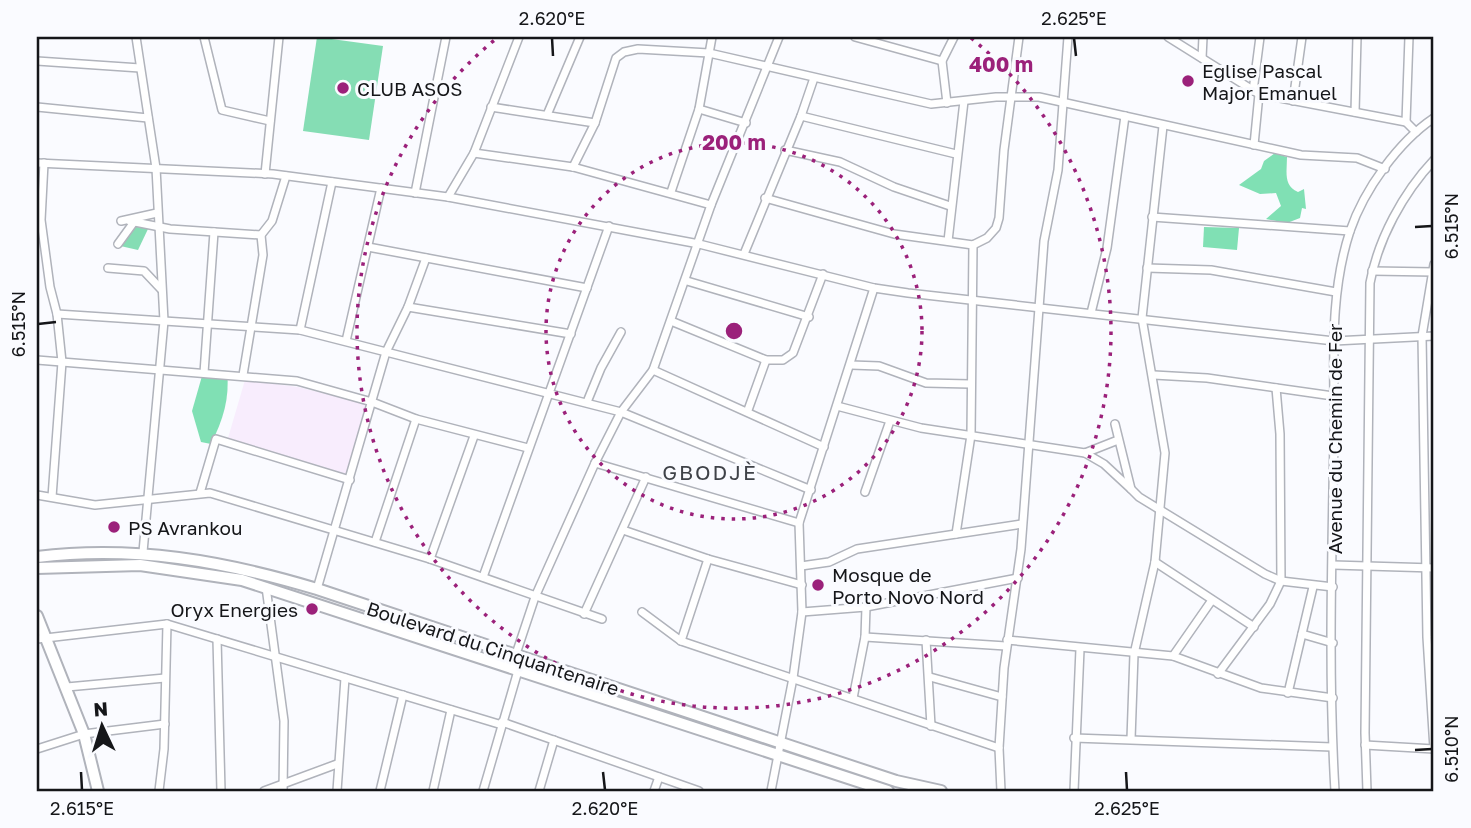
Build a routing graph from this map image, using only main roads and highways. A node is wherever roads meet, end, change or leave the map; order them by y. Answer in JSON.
{"nodes":[{"id":1,"x":37,"y":557,"type":"edge"},
{"id":2,"x":37,"y":568,"type":"edge"},
{"id":3,"x":37,"y":616,"type":"edge"},
{"id":4,"x":41,"y":638,"type":"edge"},
{"id":5,"x":517,"y":662,"type":"junction"},
{"id":6,"x":781,"y":749,"type":"junction"},
{"id":7,"x":98,"y":791,"type":"edge"},
{"id":8,"x":888,"y":791,"type":"edge"},
{"id":9,"x":942,"y":791,"type":"edge"}],
"edges":[{"from":1,"to":5,"type":"main road","name":"Boulevard du Cinquantenaire"},
{"from":2,"to":5,"type":"main road","name":"Boulevard du Cinquantenaire"},
{"from":3,"to":4,"type":"main road"},
{"from":4,"to":7,"type":"main road"},
{"from":5,"to":6,"type":"main road","name":"Boulevard du Cinquantenaire"},
{"from":6,"to":8,"type":"main road","name":"Boulevard du Cinquantenaire"},
{"from":6,"to":9,"type":"main road","name":"Boulevard du Cinquantenaire"}]}
